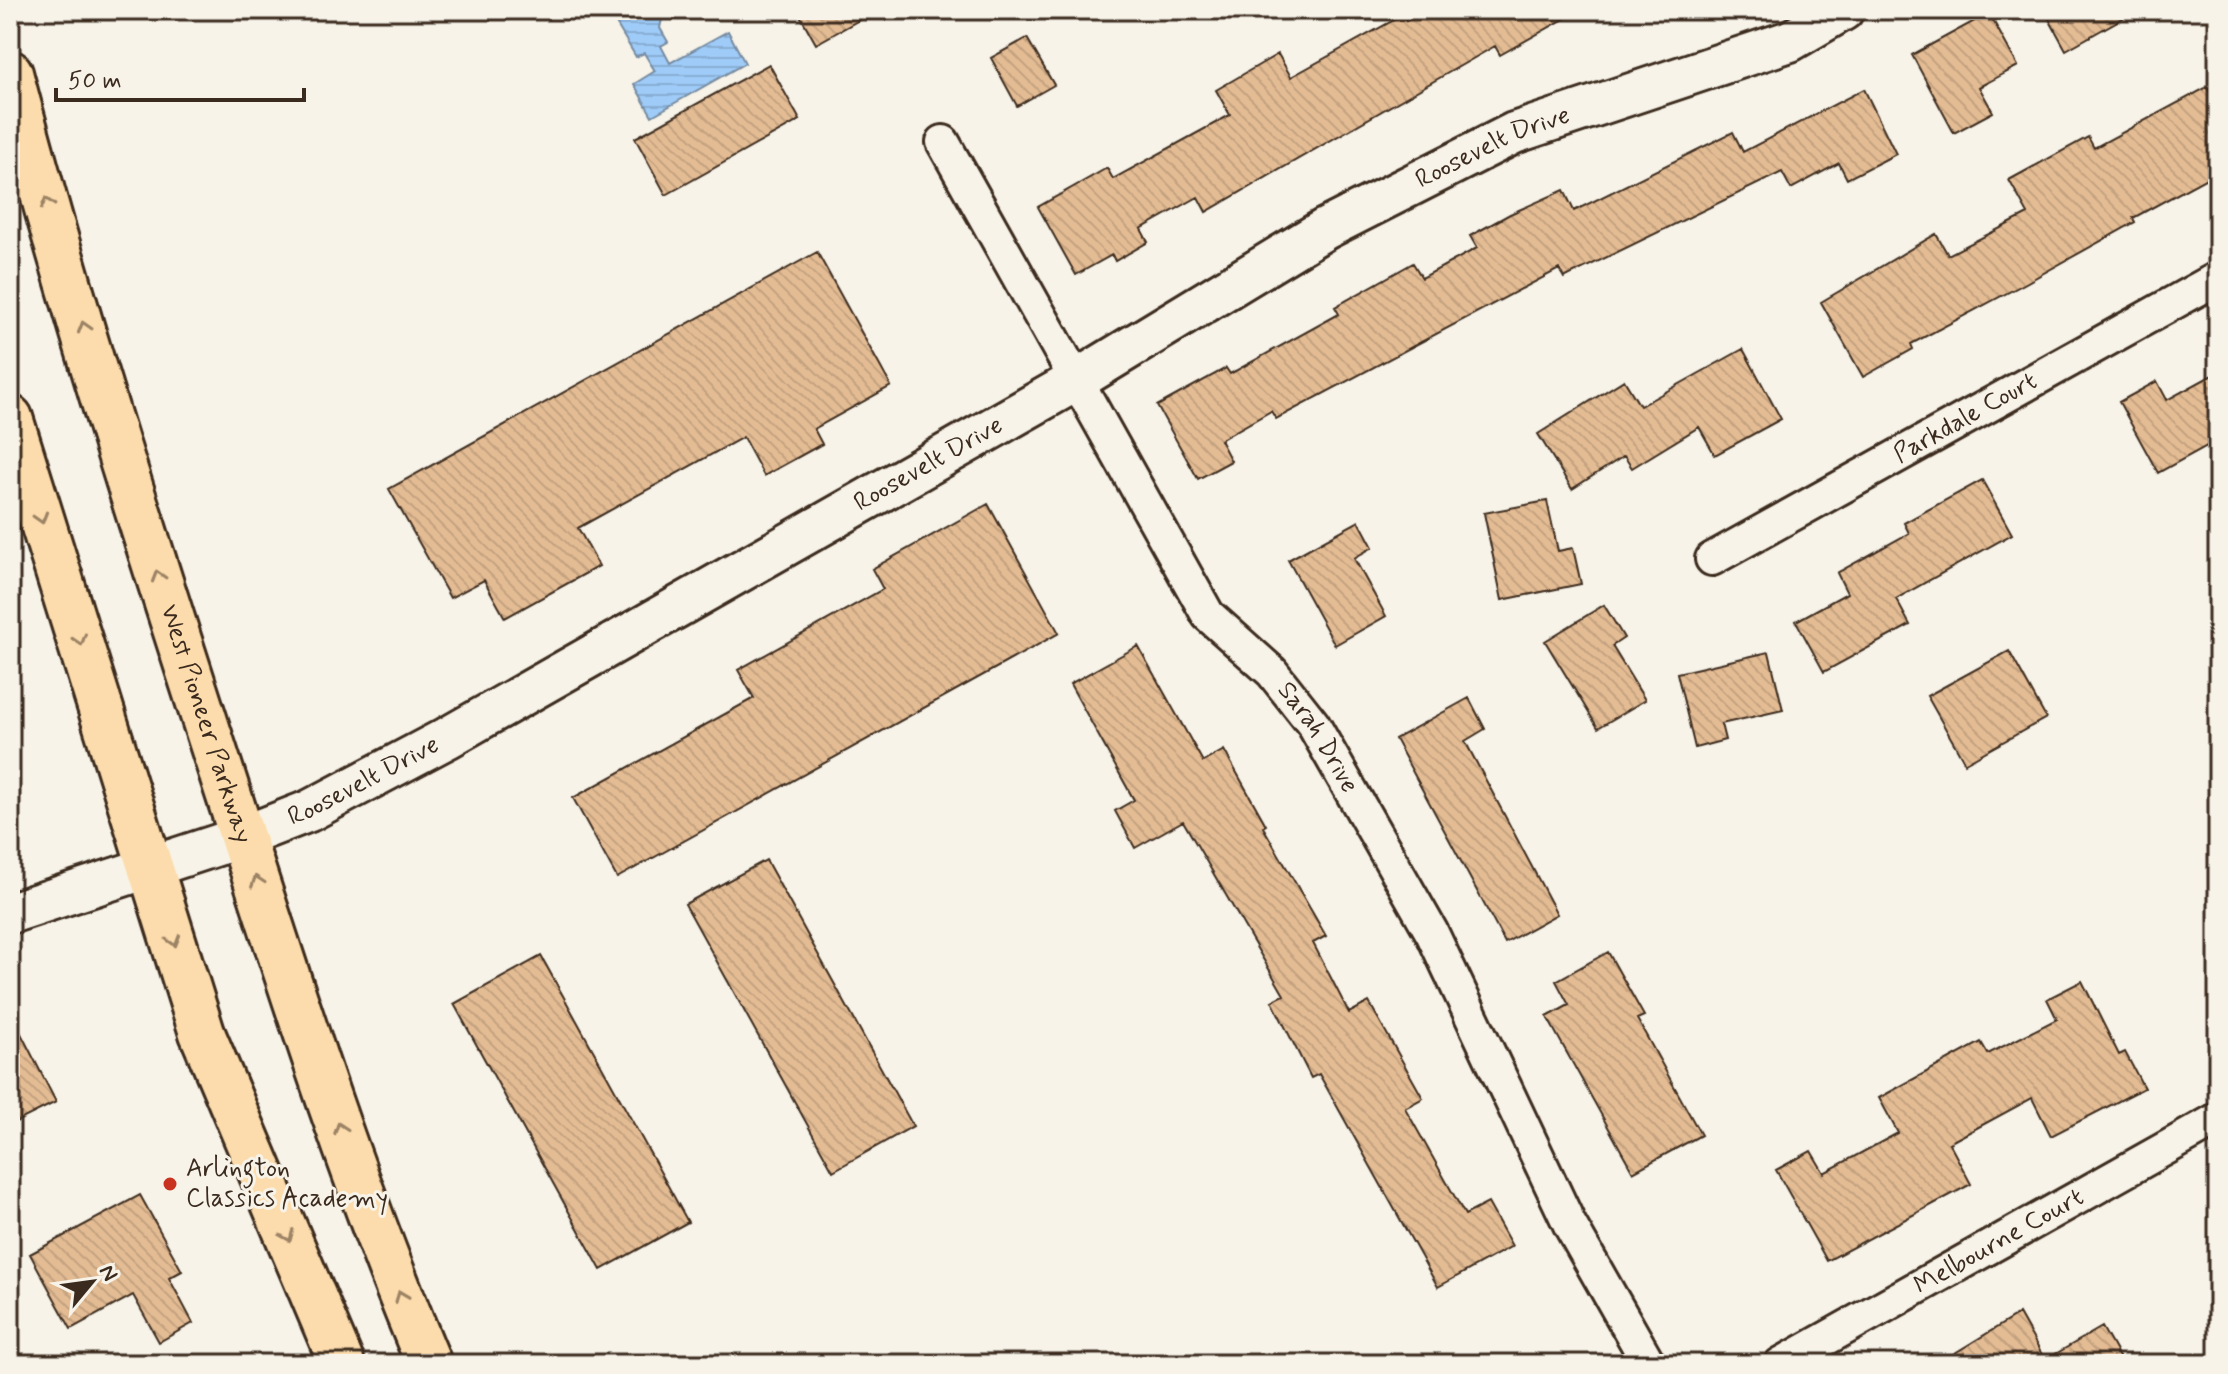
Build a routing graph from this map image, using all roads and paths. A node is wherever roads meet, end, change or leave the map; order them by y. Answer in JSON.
{"nodes":[{"id":1,"x":1843,"y":10,"type":"edge"},
{"id":2,"x":10,"y":73,"type":"edge"},
{"id":3,"x":943,"y":142,"type":"dead end"},
{"id":4,"x":2218,"y":278,"type":"edge"},
{"id":5,"x":1077,"y":380,"type":"junction"},
{"id":6,"x":10,"y":418,"type":"edge"},
{"id":7,"x":1712,"y":559,"type":"dead end"},
{"id":8,"x":242,"y":837,"type":"junction"},
{"id":9,"x":151,"y":867,"type":"junction"},
{"id":10,"x":10,"y":913,"type":"edge"},
{"id":11,"x":2218,"y":1119,"type":"edge"},
{"id":12,"x":342,"y":1364,"type":"edge"},
{"id":13,"x":429,"y":1364,"type":"edge"},
{"id":14,"x":1649,"y":1364,"type":"edge"},
{"id":15,"x":1781,"y":1364,"type":"edge"}],
"edges":[{"from":1,"to":5,"type":"street","name":"Roosevelt Drive"},
{"from":8,"to":2,"type":"main road","name":"West Pioneer Parkway","one_way":true},
{"from":3,"to":5,"type":"street","name":"Sarah Drive"},
{"from":4,"to":7,"type":"street","name":"Parkdale Court"},
{"from":5,"to":8,"type":"street","name":"Roosevelt Drive"},
{"from":5,"to":14,"type":"street","name":"Sarah Drive"},
{"from":6,"to":9,"type":"main road","one_way":true},
{"from":8,"to":9,"type":"street","name":"Roosevelt Drive"},
{"from":13,"to":8,"type":"main road","name":"West Pioneer Parkway","one_way":true},
{"from":9,"to":10,"type":"street","name":"Roosevelt Drive"},
{"from":9,"to":12,"type":"main road","one_way":true},
{"from":11,"to":15,"type":"street","name":"Melbourne Court"}]}
